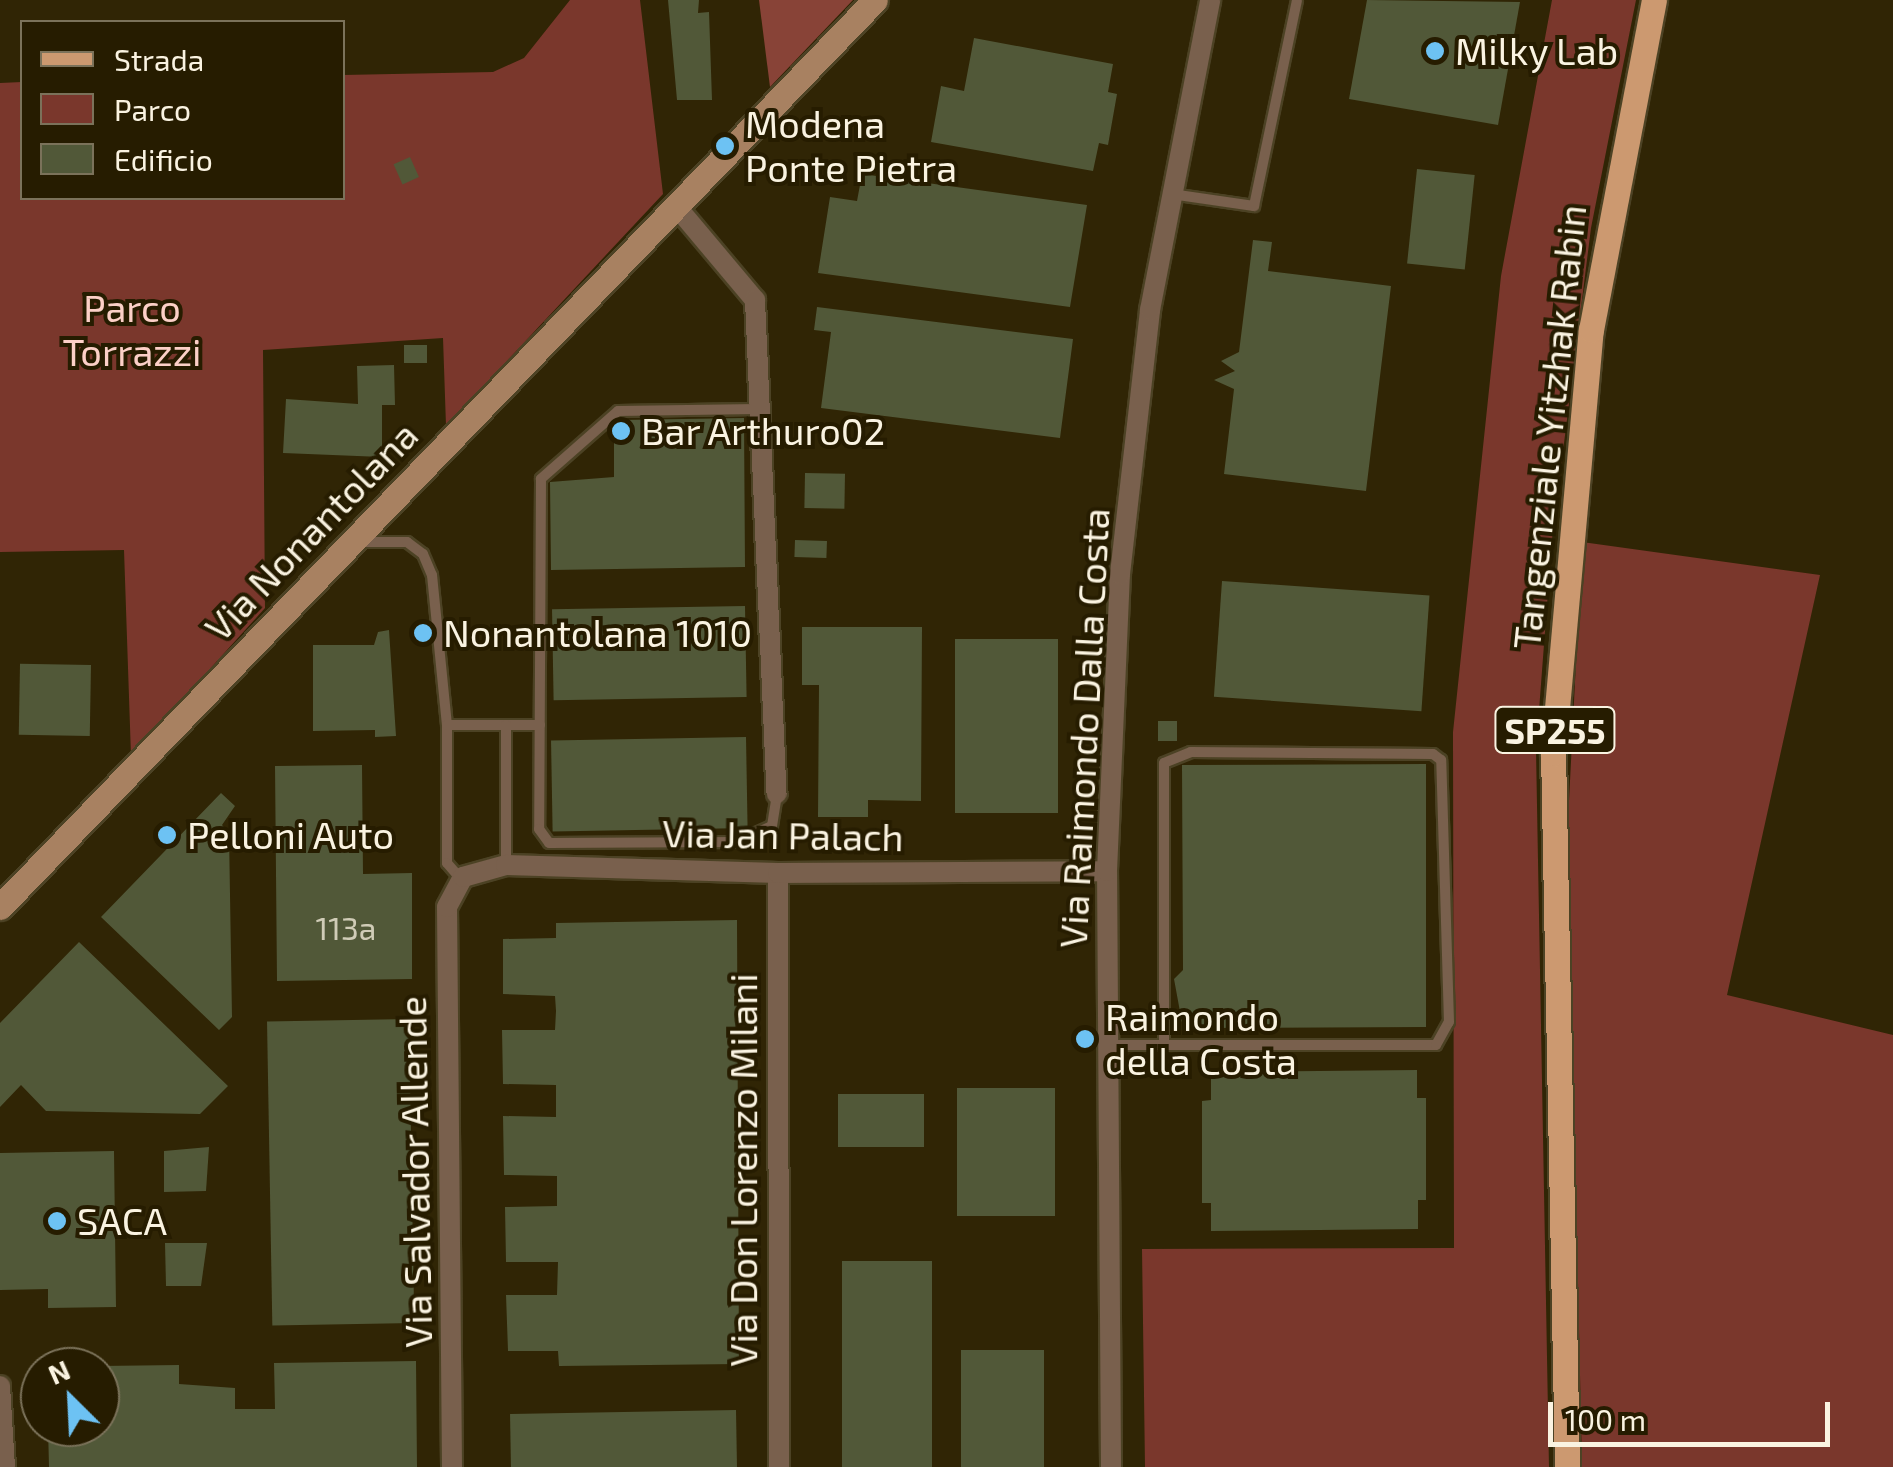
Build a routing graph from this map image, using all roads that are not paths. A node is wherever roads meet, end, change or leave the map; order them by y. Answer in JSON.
{"nodes":[{"id":1,"x":875,"y":0,"type":"edge"},
{"id":2,"x":1210,"y":0,"type":"edge"},
{"id":3,"x":1297,"y":0,"type":"edge"},
{"id":4,"x":1654,"y":0,"type":"edge"},
{"id":5,"x":1170,"y":194,"type":"junction"},
{"id":6,"x":676,"y":206,"type":"junction"},
{"id":7,"x":757,"y":409,"type":"junction"},
{"id":8,"x":348,"y":546,"type":"junction"},
{"id":9,"x":447,"y":725,"type":"junction"},
{"id":10,"x":506,"y":725,"type":"junction"},
{"id":11,"x":540,"y":725,"type":"junction"},
{"id":12,"x":778,"y":794,"type":"joint"},
{"id":13,"x":506,"y":864,"type":"junction"},
{"id":14,"x":1108,"y":870,"type":"junction"},
{"id":15,"x":778,"y":873,"type":"junction"},
{"id":16,"x":461,"y":879,"type":"junction"},
{"id":17,"x":0,"y":907,"type":"edge"},
{"id":18,"x":1109,"y":1045,"type":"junction"},
{"id":19,"x":1164,"y":1045,"type":"junction"},
{"id":20,"x":0,"y":1386,"type":"edge"},
{"id":21,"x":5,"y":1467,"type":"edge"},
{"id":22,"x":452,"y":1467,"type":"edge"},
{"id":23,"x":779,"y":1467,"type":"edge"},
{"id":24,"x":1112,"y":1467,"type":"edge"},
{"id":25,"x":1567,"y":1467,"type":"edge"}],
"edges":[{"from":1,"to":6,"type":"main road","name":"Via Nonantolana"},
{"from":2,"to":5,"type":"street","name":"Via Raimondo Dalla Costa"},
{"from":3,"to":5,"type":"lane"},
{"from":4,"to":25,"type":"main road","name":"Tangenziale Yitzhak Rabin","number":"SP255"},
{"from":5,"to":14,"type":"street","name":"Via Raimondo Dalla Costa"},
{"from":6,"to":7,"type":"street"},
{"from":6,"to":8,"type":"main road","name":"Via Nonantolana"},
{"from":7,"to":11,"type":"lane"},
{"from":7,"to":12,"type":"street"},
{"from":8,"to":9,"type":"lane"},
{"from":8,"to":17,"type":"main road","name":"Via Nonantolana"},
{"from":9,"to":10,"type":"lane"},
{"from":9,"to":16,"type":"lane"},
{"from":10,"to":11,"type":"lane"},
{"from":10,"to":13,"type":"lane"},
{"from":11,"to":12,"type":"lane"},
{"from":13,"to":15,"type":"street","name":"Via Jan Palach"},
{"from":13,"to":16,"type":"street","name":"Via Jan Palach"},
{"from":14,"to":15,"type":"street","name":"Via Jan Palach"},
{"from":14,"to":18,"type":"street","name":"Via Raimondo Dalla Costa"},
{"from":15,"to":23,"type":"street","name":"Via Don Lorenzo Milani"},
{"from":16,"to":22,"type":"street","name":"Via Salvador Allende"},
{"from":18,"to":19,"type":"lane"},
{"from":18,"to":24,"type":"street","name":"Via Raimondo Dalla Costa"},
{"from":19,"to":19,"type":"lane"},
{"from":20,"to":21,"type":"street"}]}
